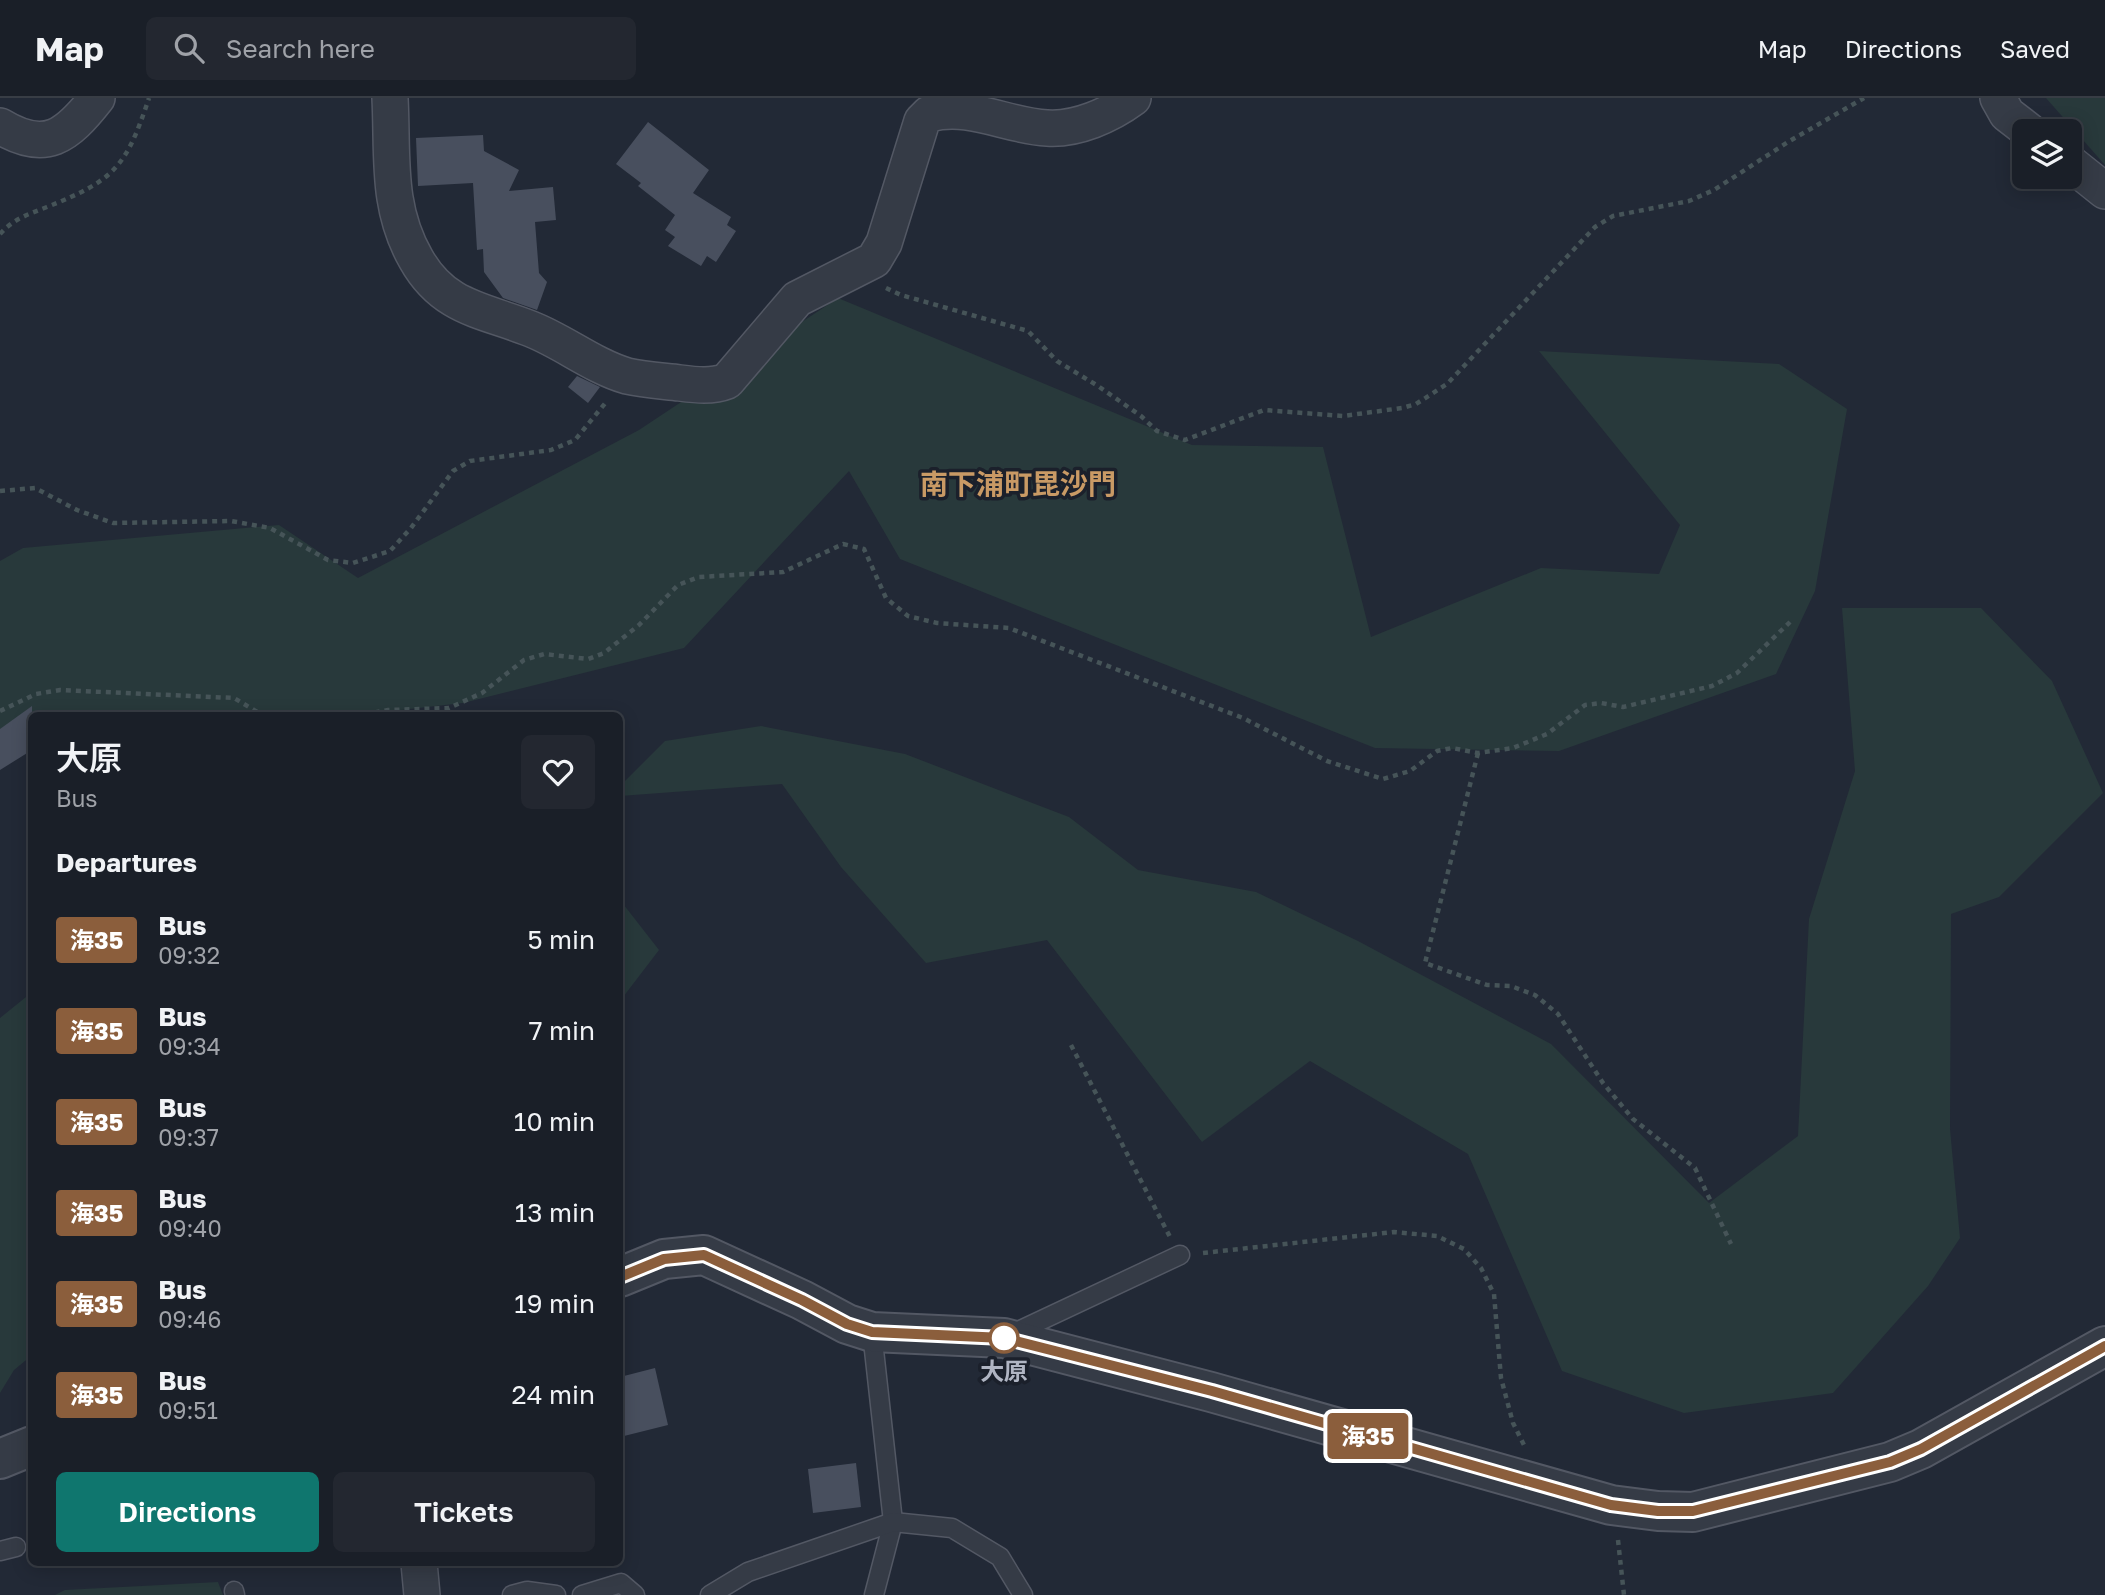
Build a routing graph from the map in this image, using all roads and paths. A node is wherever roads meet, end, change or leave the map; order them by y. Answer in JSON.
{"nodes":[{"id":1,"x":97,"y":98,"type":"edge"},
{"id":2,"x":149,"y":98,"type":"edge"},
{"id":3,"x":390,"y":98,"type":"edge"},
{"id":4,"x":1133,"y":98,"type":"edge"},
{"id":5,"x":1864,"y":98,"type":"edge"},
{"id":6,"x":1998,"y":98,"type":"edge"},
{"id":7,"x":914,"y":108,"type":"edge"},
{"id":8,"x":2013,"y":119,"type":"edge"},
{"id":9,"x":0,"y":125,"type":"edge"},
{"id":10,"x":2082,"y":173,"type":"edge"},
{"id":11,"x":2105,"y":191,"type":"edge"},
{"id":12,"x":0,"y":234,"type":"edge"},
{"id":13,"x":849,"y":273,"type":"junction"},
{"id":14,"x":629,"y":376,"type":"junction"},
{"id":15,"x":0,"y":491,"type":"edge"},
{"id":16,"x":1790,"y":622,"type":"dead end"},
{"id":17,"x":0,"y":711,"type":"edge"},
{"id":18,"x":257,"y":712,"type":"edge"},
{"id":19,"x":377,"y":712,"type":"edge"},
{"id":20,"x":1478,"y":753,"type":"junction"},
{"id":21,"x":1070,"y":1045,"type":"dead end"},
{"id":22,"x":1731,"y":1244,"type":"dead end"},
{"id":23,"x":1180,"y":1255,"type":"junction"},
{"id":24,"x":623,"y":1277,"type":"edge"},
{"id":25,"x":872,"y":1332,"type":"junction"},
{"id":26,"x":1004,"y":1338,"type":"junction"},
{"id":27,"x":2105,"y":1346,"type":"edge"},
{"id":28,"x":28,"y":1448,"type":"edge"},
{"id":29,"x":0,"y":1459,"type":"edge"},
{"id":30,"x":1544,"y":1486,"type":"junction"},
{"id":31,"x":1611,"y":1505,"type":"junction"},
{"id":32,"x":894,"y":1522,"type":"junction"},
{"id":33,"x":419,"y":1566,"type":"edge"},
{"id":34,"x":422,"y":1595,"type":"edge"},
{"id":35,"x":512,"y":1595,"type":"edge"},
{"id":36,"x":556,"y":1595,"type":"edge"},
{"id":37,"x":582,"y":1595,"type":"edge"},
{"id":38,"x":635,"y":1595,"type":"edge"},
{"id":39,"x":710,"y":1595,"type":"edge"},
{"id":40,"x":874,"y":1595,"type":"edge"},
{"id":41,"x":1023,"y":1595,"type":"edge"},
{"id":42,"x":1625,"y":1595,"type":"edge"}],
"edges":[{"from":1,"to":9,"type":"street"},
{"from":2,"to":12,"type":"path"},
{"from":3,"to":14,"type":"street"},
{"from":4,"to":7,"type":"street"},
{"from":5,"to":13,"type":"path"},
{"from":6,"to":8,"type":"street"},
{"from":7,"to":13,"type":"street"},
{"from":10,"to":11,"type":"street"},
{"from":13,"to":14,"type":"street"},
{"from":14,"to":15,"type":"path"},
{"from":16,"to":20,"type":"path"},
{"from":17,"to":18,"type":"path"},
{"from":19,"to":20,"type":"path"},
{"from":20,"to":22,"type":"path"},
{"from":21,"to":23,"type":"path"},
{"from":23,"to":26,"type":"lane"},
{"from":23,"to":30,"type":"path"},
{"from":24,"to":25,"type":"street"},
{"from":25,"to":26,"type":"street"},
{"from":25,"to":32,"type":"lane"},
{"from":26,"to":30,"type":"street"},
{"from":27,"to":31,"type":"street"},
{"from":28,"to":29,"type":"street"},
{"from":30,"to":31,"type":"street"},
{"from":31,"to":42,"type":"path"},
{"from":32,"to":39,"type":"lane"},
{"from":32,"to":40,"type":"lane"},
{"from":32,"to":41,"type":"lane"},
{"from":33,"to":34,"type":"street"},
{"from":35,"to":36,"type":"lane"},
{"from":37,"to":38,"type":"lane"}]}
